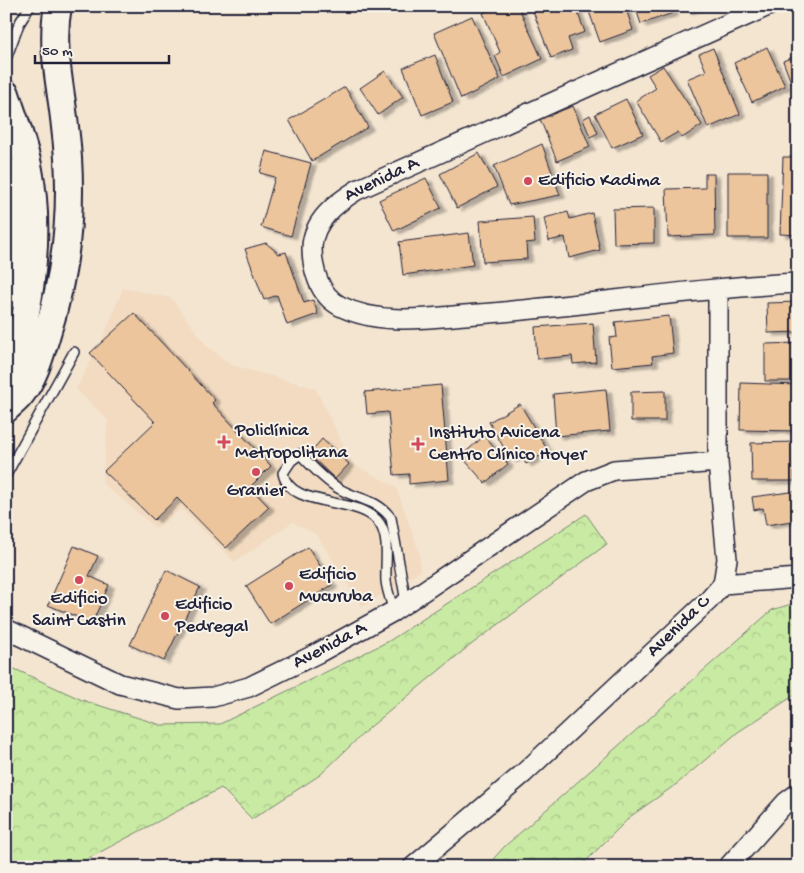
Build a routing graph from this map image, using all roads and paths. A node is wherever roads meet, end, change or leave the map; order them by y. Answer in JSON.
{"nodes":[{"id":1,"x":30,"y":6,"type":"edge"},
{"id":2,"x":58,"y":6,"type":"edge"},
{"id":3,"x":768,"y":6,"type":"edge"},
{"id":4,"x":6,"y":58,"type":"edge"},
{"id":5,"x":6,"y":94,"type":"edge"},
{"id":6,"x":6,"y":171,"type":"edge"},
{"id":7,"x":798,"y":283,"type":"edge"},
{"id":8,"x":718,"y":289,"type":"junction"},
{"id":9,"x":6,"y":296,"type":"edge"},
{"id":10,"x":74,"y":352,"type":"dead end"},
{"id":11,"x":6,"y":400,"type":"edge"},
{"id":12,"x":6,"y":409,"type":"edge"},
{"id":13,"x":718,"y":462,"type":"junction"},
{"id":14,"x":6,"y":475,"type":"edge"},
{"id":15,"x":798,"y":578,"type":"edge"},
{"id":16,"x":723,"y":584,"type":"junction"},
{"id":17,"x":400,"y":607,"type":"junction"},
{"id":18,"x":6,"y":629,"type":"edge"},
{"id":19,"x":798,"y":793,"type":"edge"},
{"id":20,"x":413,"y":867,"type":"edge"},
{"id":21,"x":728,"y":867,"type":"edge"}],
"edges":[{"from":1,"to":4,"type":"lane"},
{"from":2,"to":12,"type":"main road"},
{"from":3,"to":8,"type":"street","name":"Avenida A"},
{"from":5,"to":11,"type":"main road"},
{"from":6,"to":9,"type":"main road"},
{"from":7,"to":8,"type":"street","name":"Avenida A"},
{"from":8,"to":13,"type":"street","name":"Avenida C"},
{"from":10,"to":14,"type":"lane"},
{"from":13,"to":16,"type":"street","name":"Avenida C"},
{"from":13,"to":17,"type":"street","name":"Avenida A"},
{"from":15,"to":16,"type":"street"},
{"from":16,"to":20,"type":"street","name":"Avenida C"},
{"from":17,"to":17,"type":"lane"},
{"from":17,"to":18,"type":"street","name":"Avenida A"},
{"from":19,"to":21,"type":"street"}]}
